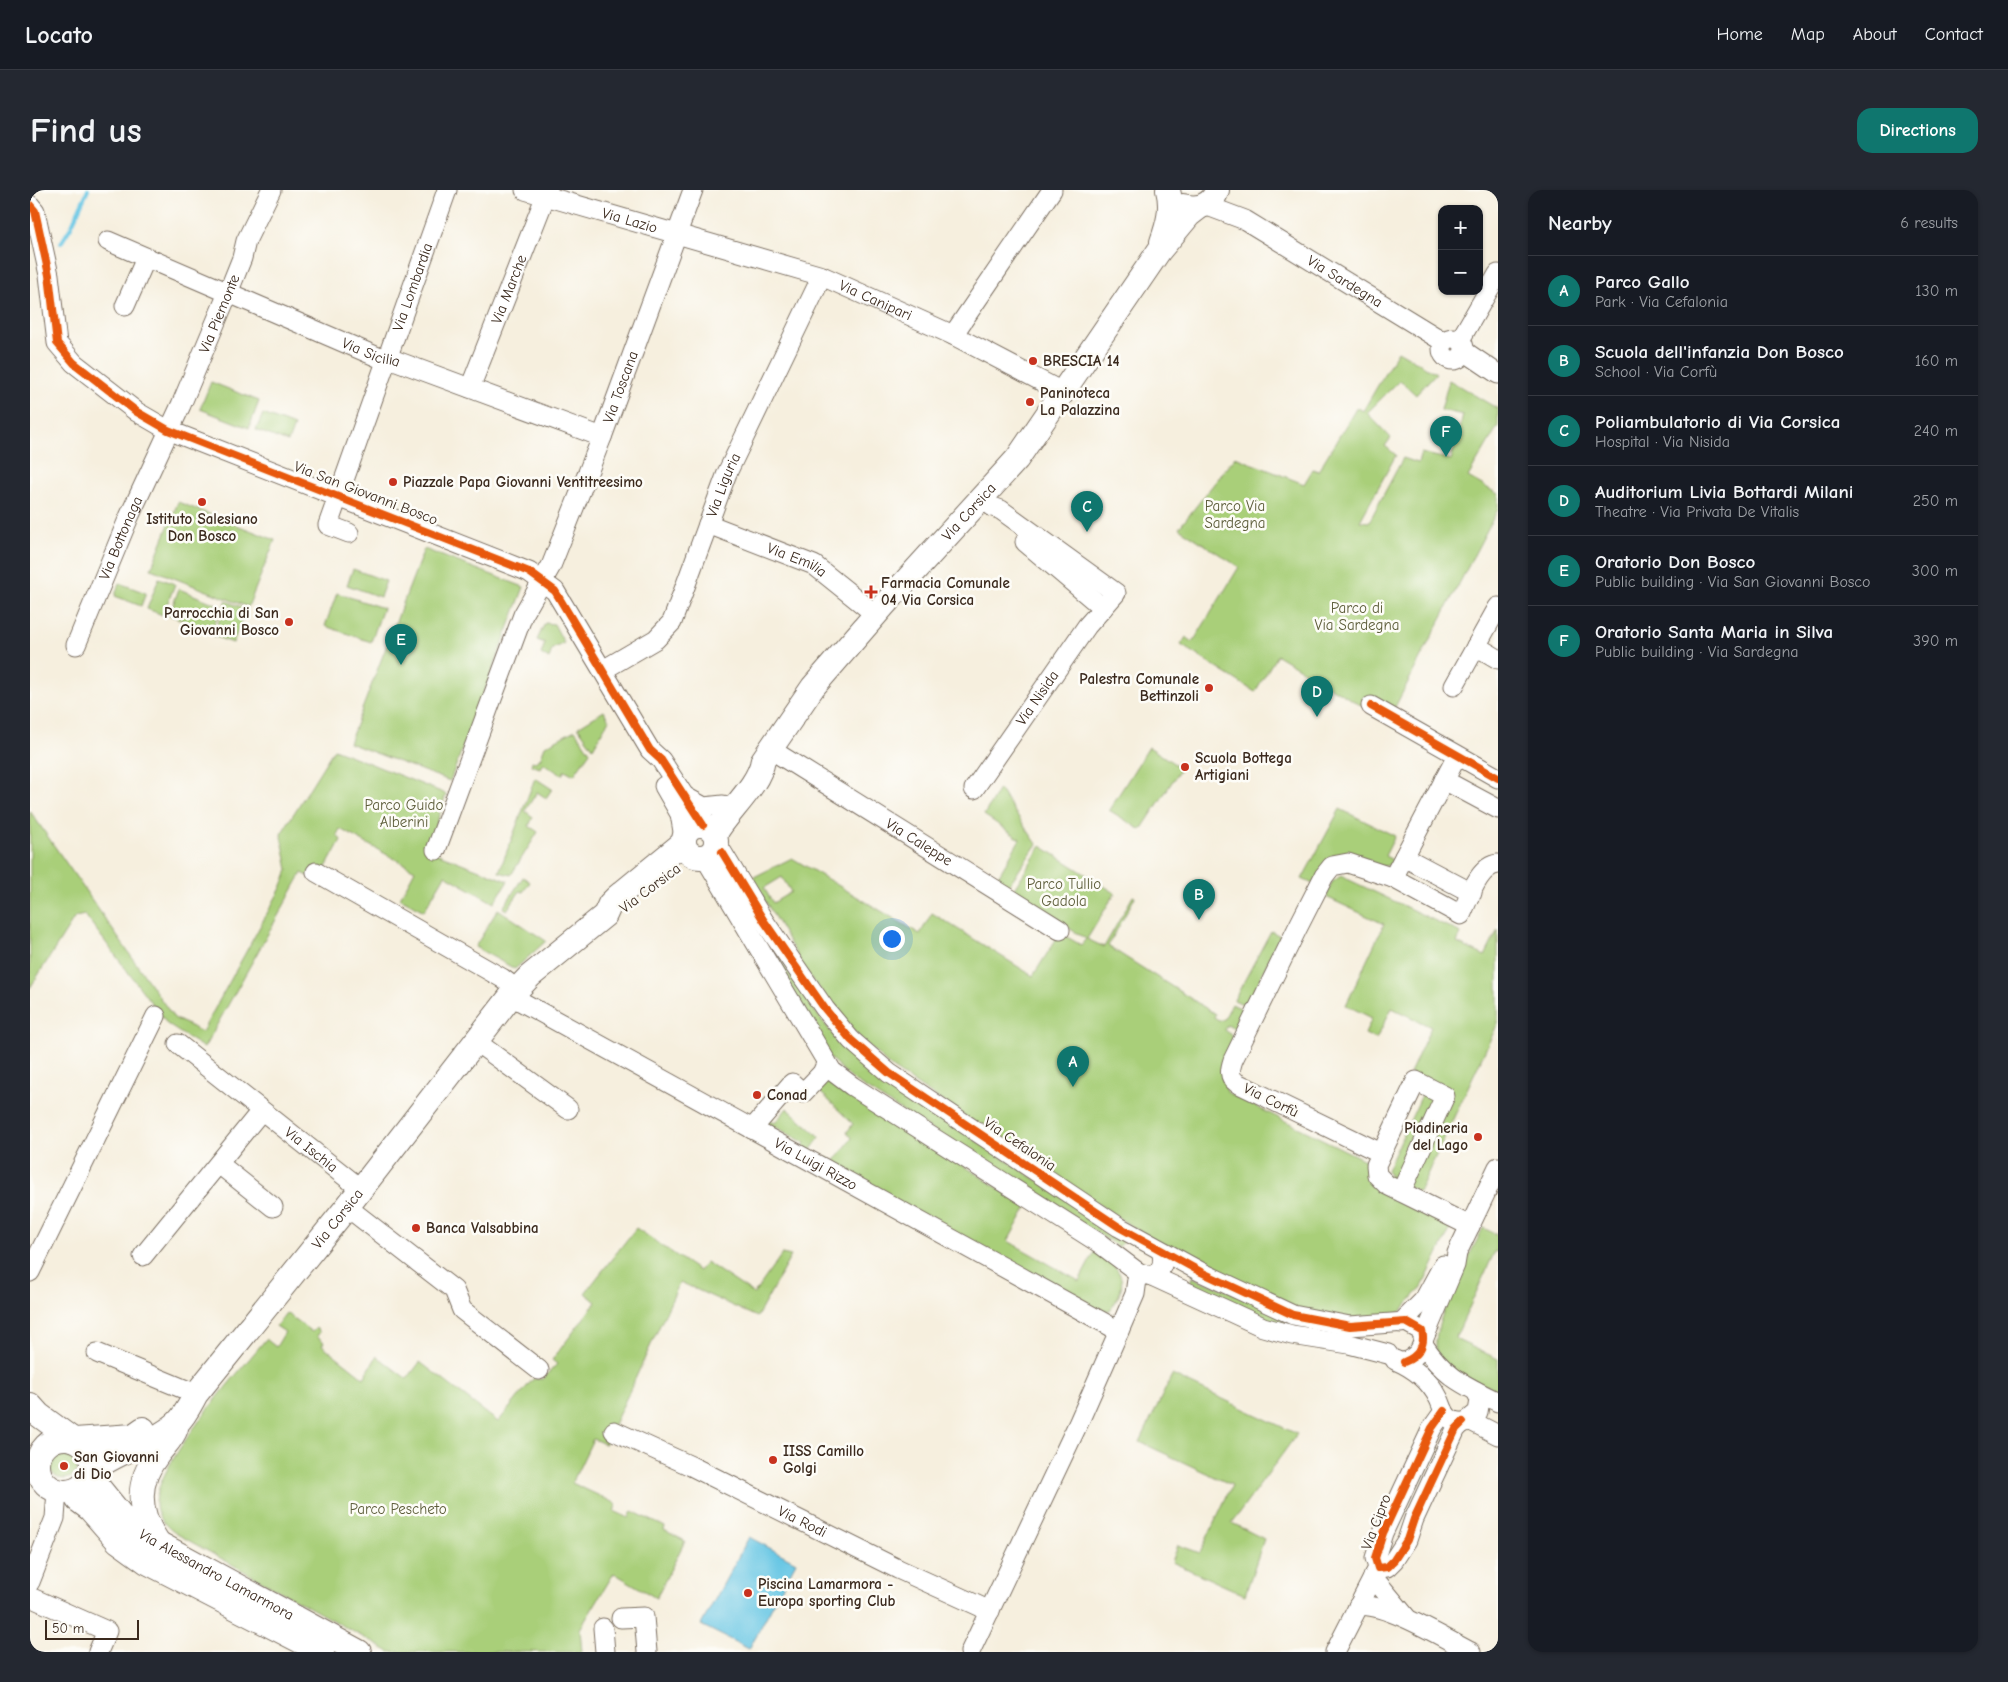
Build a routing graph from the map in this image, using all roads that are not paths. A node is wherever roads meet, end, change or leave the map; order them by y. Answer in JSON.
{"nodes":[{"id":1,"x":447,"y":190,"type":"edge"},
{"id":2,"x":525,"y":190,"type":"edge"},
{"id":3,"x":693,"y":190,"type":"edge"},
{"id":4,"x":1052,"y":190,"type":"edge"},
{"id":5,"x":265,"y":192,"type":"edge"},
{"id":6,"x":547,"y":193,"type":"edge"},
{"id":7,"x":1169,"y":194,"type":"edge"},
{"id":8,"x":1210,"y":198,"type":"edge"},
{"id":9,"x":30,"y":205,"type":"edge"},
{"id":10,"x":35,"y":228,"type":"edge"},
{"id":11,"x":676,"y":232,"type":"junction"},
{"id":12,"x":108,"y":241,"type":"dead end"},
{"id":13,"x":1159,"y":251,"type":"junction"},
{"id":14,"x":146,"y":258,"type":"junction"},
{"id":15,"x":1498,"y":274,"type":"edge"},
{"id":16,"x":822,"y":276,"type":"junction"},
{"id":17,"x":228,"y":293,"type":"junction"},
{"id":18,"x":125,"y":306,"type":"dead end"},
{"id":19,"x":953,"y":335,"type":"junction"},
{"id":20,"x":1456,"y":344,"type":"junction"},
{"id":21,"x":386,"y":359,"type":"junction"},
{"id":22,"x":1498,"y":374,"type":"edge"},
{"id":23,"x":470,"y":388,"type":"junction"},
{"id":24,"x":1064,"y":393,"type":"junction"},
{"id":25,"x":168,"y":430,"type":"junction"},
{"id":26,"x":602,"y":437,"type":"junction"},
{"id":27,"x":338,"y":498,"type":"junction"},
{"id":28,"x":987,"y":503,"type":"junction"},
{"id":29,"x":708,"y":524,"type":"junction"},
{"id":30,"x":349,"y":533,"type":"dead end"},
{"id":31,"x":542,"y":582,"type":"junction"},
{"id":32,"x":1498,"y":607,"type":"edge"},
{"id":33,"x":875,"y":614,"type":"junction"},
{"id":34,"x":76,"y":645,"type":"dead end"},
{"id":35,"x":1476,"y":646,"type":"junction"},
{"id":36,"x":1498,"y":659,"type":"edge"},
{"id":37,"x":604,"y":670,"type":"junction"},
{"id":38,"x":1454,"y":686,"type":"dead end"},
{"id":39,"x":1371,"y":706,"type":"dead end"},
{"id":40,"x":650,"y":750,"type":"junction"},
{"id":41,"x":773,"y":751,"type":"junction"},
{"id":42,"x":1457,"y":756,"type":"junction"},
{"id":43,"x":1498,"y":778,"type":"edge"},
{"id":44,"x":1444,"y":780,"type":"junction"},
{"id":45,"x":974,"y":789,"type":"dead end"},
{"id":46,"x":686,"y":797,"type":"junction"},
{"id":47,"x":723,"y":806,"type":"junction"},
{"id":48,"x":1498,"y":809,"type":"edge"},
{"id":49,"x":700,"y":842,"type":"junction"},
{"id":50,"x":436,"y":850,"type":"dead end"},
{"id":51,"x":1404,"y":857,"type":"junction"},
{"id":52,"x":1491,"y":868,"type":"edge"},
{"id":53,"x":316,"y":872,"type":"dead end"},
{"id":54,"x":1393,"y":878,"type":"junction"},
{"id":55,"x":1472,"y":892,"type":"junction"},
{"id":56,"x":1060,"y":930,"type":"dead end"},
{"id":57,"x":515,"y":993,"type":"junction"},
{"id":58,"x":156,"y":1016,"type":"dead end"},
{"id":59,"x":475,"y":1041,"type":"junction"},
{"id":60,"x":178,"y":1044,"type":"dead end"},
{"id":61,"x":826,"y":1064,"type":"junction"},
{"id":62,"x":568,"y":1108,"type":"dead end"},
{"id":63,"x":261,"y":1111,"type":"junction"},
{"id":64,"x":752,"y":1129,"type":"junction"},
{"id":65,"x":1381,"y":1152,"type":"junction"},
{"id":66,"x":219,"y":1164,"type":"junction"},
{"id":67,"x":1498,"y":1167,"type":"edge"},
{"id":68,"x":361,"y":1189,"type":"junction"},
{"id":69,"x":1400,"y":1192,"type":"junction"},
{"id":70,"x":273,"y":1207,"type":"dead end"},
{"id":71,"x":347,"y":1207,"type":"junction"},
{"id":72,"x":1470,"y":1226,"type":"junction"},
{"id":73,"x":1156,"y":1248,"type":"junction"},
{"id":74,"x":1457,"y":1253,"type":"junction"},
{"id":75,"x":143,"y":1256,"type":"dead end"},
{"id":76,"x":30,"y":1272,"type":"edge"},
{"id":77,"x":1144,"y":1274,"type":"junction"},
{"id":78,"x":1398,"y":1323,"type":"junction"},
{"id":79,"x":1120,"y":1331,"type":"junction"},
{"id":80,"x":1424,"y":1341,"type":"junction"},
{"id":81,"x":97,"y":1353,"type":"dead end"},
{"id":82,"x":1396,"y":1358,"type":"junction"},
{"id":83,"x":539,"y":1370,"type":"dead end"},
{"id":84,"x":1469,"y":1387,"type":"junction"},
{"id":85,"x":196,"y":1394,"type":"junction"},
{"id":86,"x":1498,"y":1402,"type":"edge"},
{"id":87,"x":30,"y":1405,"type":"edge"},
{"id":88,"x":1443,"y":1409,"type":"junction"},
{"id":89,"x":1466,"y":1421,"type":"junction"},
{"id":90,"x":178,"y":1423,"type":"junction"},
{"id":91,"x":614,"y":1431,"type":"dead end"},
{"id":92,"x":1498,"y":1434,"type":"edge"},
{"id":93,"x":72,"y":1439,"type":"junction"},
{"id":94,"x":53,"y":1473,"type":"edge"},
{"id":95,"x":160,"y":1546,"type":"junction"},
{"id":96,"x":1376,"y":1573,"type":"junction"},
{"id":97,"x":30,"y":1582,"type":"edge"},
{"id":98,"x":30,"y":1597,"type":"edge"},
{"id":99,"x":1358,"y":1606,"type":"junction"},
{"id":100,"x":990,"y":1611,"type":"junction"},
{"id":101,"x":621,"y":1618,"type":"dead end"},
{"id":102,"x":1408,"y":1620,"type":"junction"},
{"id":103,"x":603,"y":1628,"type":"dead end"},
{"id":104,"x":1347,"y":1629,"type":"junction"},
{"id":105,"x":352,"y":1650,"type":"edge"},
{"id":106,"x":98,"y":1652,"type":"edge"},
{"id":107,"x":322,"y":1652,"type":"edge"},
{"id":108,"x":605,"y":1652,"type":"edge"},
{"id":109,"x":647,"y":1652,"type":"edge"},
{"id":110,"x":970,"y":1652,"type":"edge"},
{"id":111,"x":1335,"y":1652,"type":"edge"},
{"id":112,"x":1449,"y":1652,"type":"edge"},
{"id":113,"x":1471,"y":1652,"type":"edge"}],
"edges":[{"from":1,"to":21,"type":"street","name":"Via Lombardia"},
{"from":2,"to":6,"type":"street","name":"Via Lazio"},
{"from":3,"to":11,"type":"street","name":"Via Toscana"},
{"from":4,"to":19,"type":"street"},
{"from":5,"to":17,"type":"street","name":"Via Piemonte"},
{"from":6,"to":11,"type":"street","name":"Via Lazio"},
{"from":6,"to":23,"type":"street","name":"Via Marche"},
{"from":7,"to":8,"type":"main road","name":"Via Corsica"},
{"from":7,"to":13,"type":"main road","name":"Via Corsica"},
{"from":8,"to":13,"type":"main road","name":"Via Corsica"},
{"from":8,"to":20,"type":"street","name":"Via Sardegna"},
{"from":9,"to":10,"type":"street","name":"Via San Giovanni Bosco"},
{"from":10,"to":25,"type":"street","name":"Via San Giovanni Bosco"},
{"from":11,"to":16,"type":"street","name":"Via Canipari"},
{"from":11,"to":26,"type":"street","name":"Via Toscana"},
{"from":12,"to":14,"type":"street","name":"Via Sicilia"},
{"from":13,"to":24,"type":"main road","name":"Via Corsica"},
{"from":14,"to":17,"type":"street","name":"Via Sicilia"},
{"from":14,"to":18,"type":"street"},
{"from":15,"to":20,"type":"street"},
{"from":16,"to":19,"type":"street","name":"Via Canipari"},
{"from":16,"to":29,"type":"street","name":"Via Liguria"},
{"from":17,"to":21,"type":"street","name":"Via Sicilia"},
{"from":17,"to":25,"type":"street","name":"Via Piemonte"},
{"from":19,"to":24,"type":"street","name":"Via Canipari"},
{"from":20,"to":22,"type":"street","name":"Via Sardegna"},
{"from":21,"to":23,"type":"street","name":"Via Sicilia"},
{"from":21,"to":27,"type":"street","name":"Via Lombardia"},
{"from":23,"to":26,"type":"street","name":"Via Sicilia"},
{"from":24,"to":28,"type":"main road","name":"Via Corsica"},
{"from":25,"to":27,"type":"street","name":"Via San Giovanni Bosco"},
{"from":25,"to":34,"type":"street","name":"Via Bottonaga"},
{"from":26,"to":31,"type":"street","name":"Via Toscana"},
{"from":27,"to":30,"type":"street","name":"Via Lombardia"},
{"from":27,"to":31,"type":"street","name":"Via San Giovanni Bosco"},
{"from":28,"to":33,"type":"main road","name":"Via Corsica"},
{"from":28,"to":45,"type":"street","name":"Via Nisida"},
{"from":29,"to":33,"type":"street","name":"Via Emilia"},
{"from":29,"to":37,"type":"street","name":"Via Liguria"},
{"from":31,"to":37,"type":"street","name":"Via San Giovanni Bosco"},
{"from":31,"to":50,"type":"street"},
{"from":32,"to":35,"type":"street"},
{"from":33,"to":41,"type":"main road","name":"Via Corsica"},
{"from":35,"to":36,"type":"street"},
{"from":35,"to":38,"type":"street"},
{"from":37,"to":40,"type":"street","name":"Via San Giovanni Bosco"},
{"from":39,"to":42,"type":"street"},
{"from":40,"to":46,"type":"street","name":"Via San Giovanni Bosco"},
{"from":40,"to":49,"type":"street","name":"Via San Giovanni Bosco"},
{"from":41,"to":47,"type":"main road","name":"Via Corsica"},
{"from":41,"to":49,"type":"main road","name":"Via Corsica"},
{"from":41,"to":56,"type":"street","name":"Via Caleppe"},
{"from":42,"to":43,"type":"street"},
{"from":42,"to":44,"type":"street"},
{"from":44,"to":48,"type":"street"},
{"from":44,"to":51,"type":"street"},
{"from":46,"to":47,"type":"street"},
{"from":46,"to":49,"type":"street","name":"Via San Giovanni Bosco"},
{"from":47,"to":49,"type":"main road","name":"Via Corsica"},
{"from":49,"to":57,"type":"main road","name":"Via Corsica"},
{"from":49,"to":61,"type":"street"},
{"from":49,"to":73,"type":"street","name":"Via Cefalonia"},
{"from":51,"to":54,"type":"street"},
{"from":51,"to":55,"type":"street"},
{"from":52,"to":55,"type":"street"},
{"from":53,"to":57,"type":"street"},
{"from":54,"to":55,"type":"street"},
{"from":54,"to":65,"type":"street","name":"Via Corfù"},
{"from":57,"to":59,"type":"main road","name":"Via Corsica"},
{"from":57,"to":64,"type":"street","name":"Via Luigi Rizzo"},
{"from":58,"to":76,"type":"street"},
{"from":59,"to":62,"type":"street"},
{"from":59,"to":68,"type":"main road","name":"Via Corsica"},
{"from":60,"to":63,"type":"street","name":"Via Ischia"},
{"from":61,"to":64,"type":"street"},
{"from":61,"to":77,"type":"street"},
{"from":63,"to":66,"type":"street"},
{"from":63,"to":68,"type":"street","name":"Via Ischia"},
{"from":64,"to":79,"type":"street","name":"Via Luigi Rizzo"},
{"from":65,"to":69,"type":"street"},
{"from":65,"to":69,"type":"street"},
{"from":66,"to":70,"type":"street"},
{"from":66,"to":75,"type":"street"},
{"from":67,"to":72,"type":"street"},
{"from":68,"to":71,"type":"main road","name":"Via Corsica"},
{"from":69,"to":72,"type":"street"},
{"from":71,"to":83,"type":"street"},
{"from":71,"to":85,"type":"main road","name":"Via Corsica"},
{"from":72,"to":74,"type":"street"},
{"from":73,"to":77,"type":"street"},
{"from":73,"to":77,"type":"street"},
{"from":73,"to":78,"type":"street","name":"Via Cefalonia"},
{"from":74,"to":78,"type":"street"},
{"from":74,"to":80,"type":"street"},
{"from":77,"to":79,"type":"street"},
{"from":77,"to":82,"type":"street"},
{"from":78,"to":80,"type":"street","name":"Via Cefalonia"},
{"from":78,"to":82,"type":"street"},
{"from":79,"to":100,"type":"street"},
{"from":80,"to":82,"type":"street"},
{"from":80,"to":84,"type":"street","name":"Via Cefalonia"},
{"from":81,"to":85,"type":"street"},
{"from":82,"to":88,"type":"street"},
{"from":84,"to":86,"type":"street","name":"Via Cefalonia"},
{"from":84,"to":88,"type":"street"},
{"from":84,"to":89,"type":"street"},
{"from":85,"to":90,"type":"main road","name":"Via Corsica"},
{"from":85,"to":93,"type":"main road","name":"Via Corsica"},
{"from":87,"to":93,"type":"main road"},
{"from":88,"to":89,"type":"street"},
{"from":88,"to":96,"type":"street","name":"Via Cipro"},
{"from":89,"to":92,"type":"street"},
{"from":89,"to":96,"type":"street","name":"Via Cipro"},
{"from":90,"to":94,"type":"main road","name":"Via Corsica"},
{"from":90,"to":95,"type":"main road"},
{"from":91,"to":100,"type":"street","name":"Via Rodi"},
{"from":93,"to":94,"type":"main road","name":"Via Corsica"},
{"from":93,"to":94,"type":"main road"},
{"from":94,"to":95,"type":"main road","name":"Via Alessandro Lamarmora"},
{"from":94,"to":97,"type":"street"},
{"from":94,"to":107,"type":"main road","name":"Via Alessandro Lamarmora"},
{"from":95,"to":105,"type":"main road","name":"Via Alessandro Lamarmora"},
{"from":96,"to":99,"type":"street","name":"Via Cipro"},
{"from":96,"to":102,"type":"street"},
{"from":98,"to":106,"type":"street"},
{"from":99,"to":102,"type":"street"},
{"from":99,"to":104,"type":"street","name":"Via Cipro"},
{"from":100,"to":110,"type":"street"},
{"from":101,"to":109,"type":"street"},
{"from":102,"to":113,"type":"street"},
{"from":103,"to":108,"type":"street"},
{"from":104,"to":111,"type":"street","name":"Via Cipro"},
{"from":104,"to":112,"type":"street"}]}
